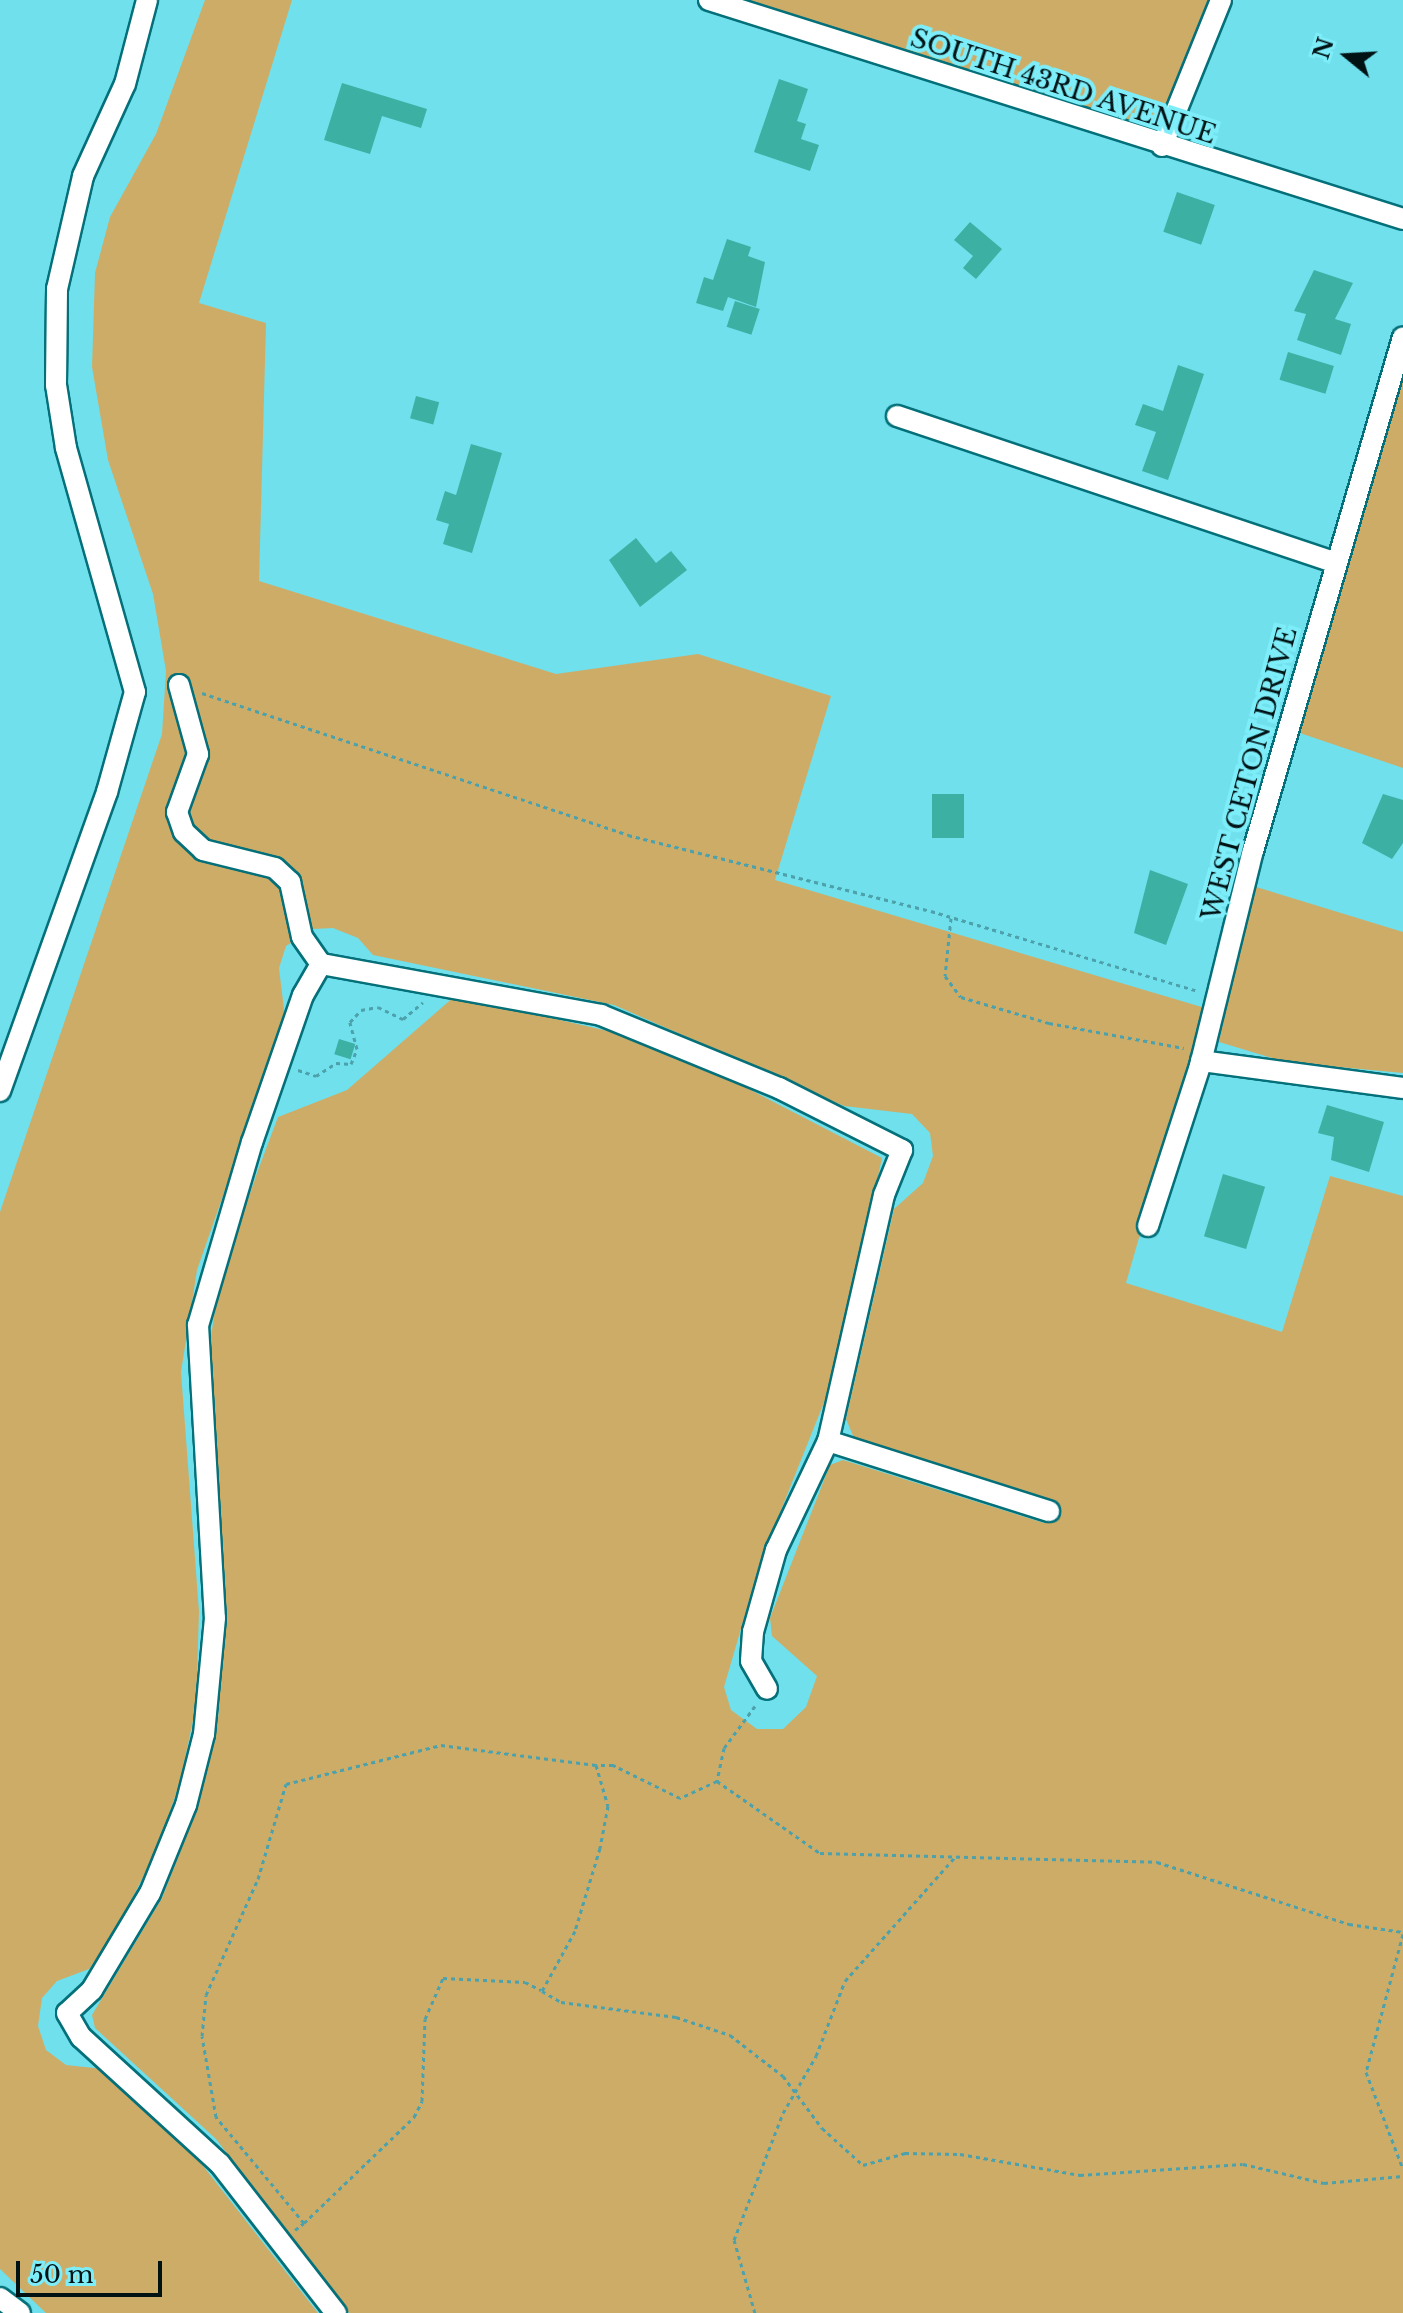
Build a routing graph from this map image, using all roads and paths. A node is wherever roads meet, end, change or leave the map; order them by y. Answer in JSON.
{"nodes":[{"id":1,"x":147,"y":0,"type":"edge"},
{"id":2,"x":709,"y":0,"type":"edge"},
{"id":3,"x":1221,"y":0,"type":"edge"},
{"id":4,"x":1162,"y":146,"type":"junction"},
{"id":5,"x":1403,"y":219,"type":"edge"},
{"id":6,"x":1403,"y":337,"type":"edge"},
{"id":7,"x":897,"y":416,"type":"dead end"},
{"id":8,"x":1336,"y":563,"type":"junction"},
{"id":9,"x":179,"y":685,"type":"joint"},
{"id":10,"x":951,"y":917,"type":"junction"},
{"id":11,"x":321,"y":964,"type":"junction"},
{"id":12,"x":426,"y":980,"type":"junction"},
{"id":13,"x":1218,"y":995,"type":"junction"},
{"id":14,"x":1203,"y":1056,"type":"junction"},
{"id":15,"x":279,"y":1065,"type":"junction"},
{"id":16,"x":1403,"y":1088,"type":"edge"},
{"id":17,"x":0,"y":1091,"type":"edge"},
{"id":18,"x":1148,"y":1226,"type":"dead end"},
{"id":19,"x":828,"y":1441,"type":"junction"},
{"id":20,"x":1049,"y":1511,"type":"dead end"},
{"id":21,"x":767,"y":1689,"type":"joint"},
{"id":22,"x":596,"y":1765,"type":"junction"},
{"id":23,"x":717,"y":1781,"type":"junction"},
{"id":24,"x":956,"y":1856,"type":"junction"},
{"id":25,"x":1403,"y":1933,"type":"edge"},
{"id":26,"x":542,"y":1991,"type":"junction"},
{"id":27,"x":793,"y":2095,"type":"junction"},
{"id":28,"x":1403,"y":2169,"type":"edge"},
{"id":29,"x":1403,"y":2176,"type":"edge"},
{"id":30,"x":304,"y":2223,"type":"junction"},
{"id":31,"x":280,"y":2240,"type":"junction"},
{"id":32,"x":0,"y":2298,"type":"edge"},
{"id":33,"x":330,"y":2306,"type":"edge"},
{"id":34,"x":20,"y":2313,"type":"edge"},
{"id":35,"x":755,"y":2313,"type":"edge"}],
"edges":[{"from":1,"to":17,"type":"street"},
{"from":2,"to":4,"type":"street","name":"SOUTH 43RD AVENUE"},
{"from":3,"to":4,"type":"street"},
{"from":4,"to":5,"type":"street","name":"SOUTH 43RD AVENUE"},
{"from":6,"to":8,"type":"street","name":"WEST CETON DRIVE"},
{"from":7,"to":8,"type":"street"},
{"from":8,"to":13,"type":"street","name":"WEST CETON DRIVE"},
{"from":9,"to":10,"type":"path"},
{"from":9,"to":11,"type":"street"},
{"from":10,"to":13,"type":"path"},
{"from":10,"to":14,"type":"path"},
{"from":11,"to":12,"type":"street"},
{"from":11,"to":15,"type":"street"},
{"from":12,"to":15,"type":"path"},
{"from":12,"to":19,"type":"street"},
{"from":13,"to":14,"type":"street","name":"WEST CETON DRIVE"},
{"from":14,"to":16,"type":"street"},
{"from":14,"to":18,"type":"street","name":"WEST CETON DRIVE"},
{"from":15,"to":31,"type":"street"},
{"from":19,"to":20,"type":"street"},
{"from":19,"to":21,"type":"street"},
{"from":21,"to":23,"type":"path"},
{"from":22,"to":23,"type":"path"},
{"from":22,"to":26,"type":"path"},
{"from":22,"to":30,"type":"path"},
{"from":23,"to":24,"type":"path"},
{"from":24,"to":25,"type":"path"},
{"from":24,"to":27,"type":"path"},
{"from":25,"to":28,"type":"path"},
{"from":26,"to":27,"type":"path"},
{"from":26,"to":30,"type":"path"},
{"from":27,"to":29,"type":"path"},
{"from":27,"to":35,"type":"path"},
{"from":30,"to":31,"type":"path"},
{"from":31,"to":33,"type":"street"},
{"from":32,"to":34,"type":"street"}]}
